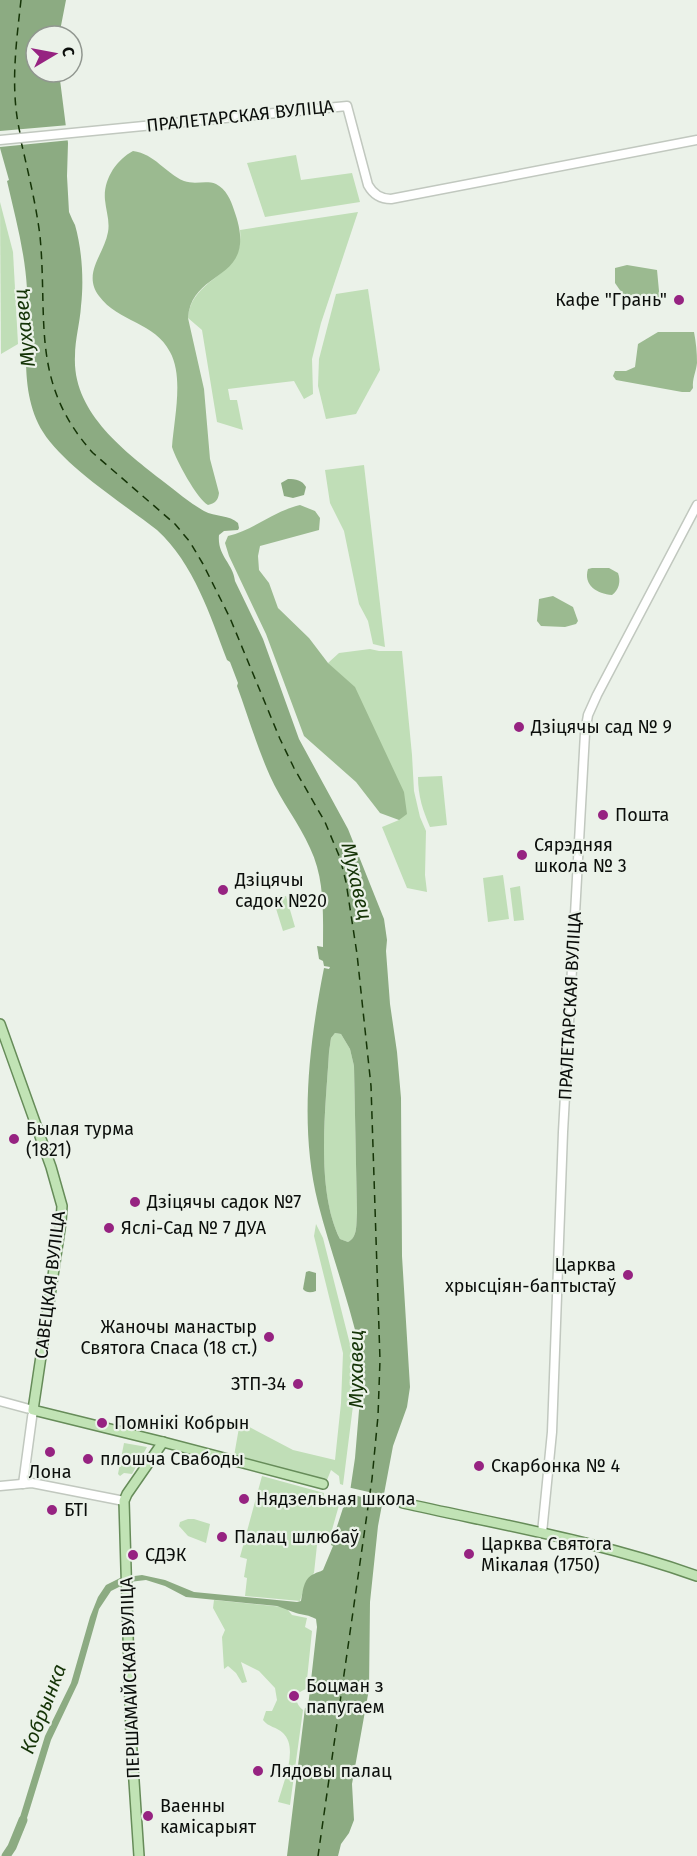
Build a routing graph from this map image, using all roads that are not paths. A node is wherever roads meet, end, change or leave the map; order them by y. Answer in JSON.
{"nodes":[{"id":1,"x":0,"y":140,"type":"edge"},
{"id":2,"x":697,"y":140,"type":"edge"},
{"id":3,"x":697,"y":505,"type":"edge"},
{"id":4,"x":0,"y":1024,"type":"edge"},
{"id":5,"x":0,"y":1401,"type":"edge"},
{"id":6,"x":33,"y":1410,"type":"junction"},
{"id":7,"x":163,"y":1442,"type":"junction"},
{"id":8,"x":23,"y":1484,"type":"junction"},
{"id":9,"x":323,"y":1484,"type":"dead end"},
{"id":10,"x":0,"y":1486,"type":"edge"},
{"id":11,"x":124,"y":1501,"type":"junction"},
{"id":12,"x":403,"y":1503,"type":"dead end"},
{"id":13,"x":542,"y":1533,"type":"junction"},
{"id":14,"x":697,"y":1576,"type":"edge"},
{"id":15,"x":139,"y":1856,"type":"edge"}],
"edges":[{"from":1,"to":2,"type":"main road","name":"ПРАЛЕТАРСКАЯ ВУЛІЦА"},
{"from":3,"to":13,"type":"main road","name":"ПРАЛЕТАРСКАЯ ВУЛІЦА"},
{"from":4,"to":6,"type":"main road","name":"САВЕЦКАЯ ВУЛІЦА"},
{"from":5,"to":6,"type":"main road"},
{"from":6,"to":7,"type":"main road"},
{"from":6,"to":8,"type":"main road","name":"САВЕЦКАЯ ВУЛІЦА"},
{"from":7,"to":9,"type":"main road"},
{"from":7,"to":11,"type":"main road"},
{"from":8,"to":10,"type":"main road"},
{"from":8,"to":11,"type":"main road"},
{"from":11,"to":15,"type":"main road","name":"ПЕРШАМАЙСКАЯ ВУЛІЦА"},
{"from":12,"to":13,"type":"main road"},
{"from":13,"to":14,"type":"main road"}]}
